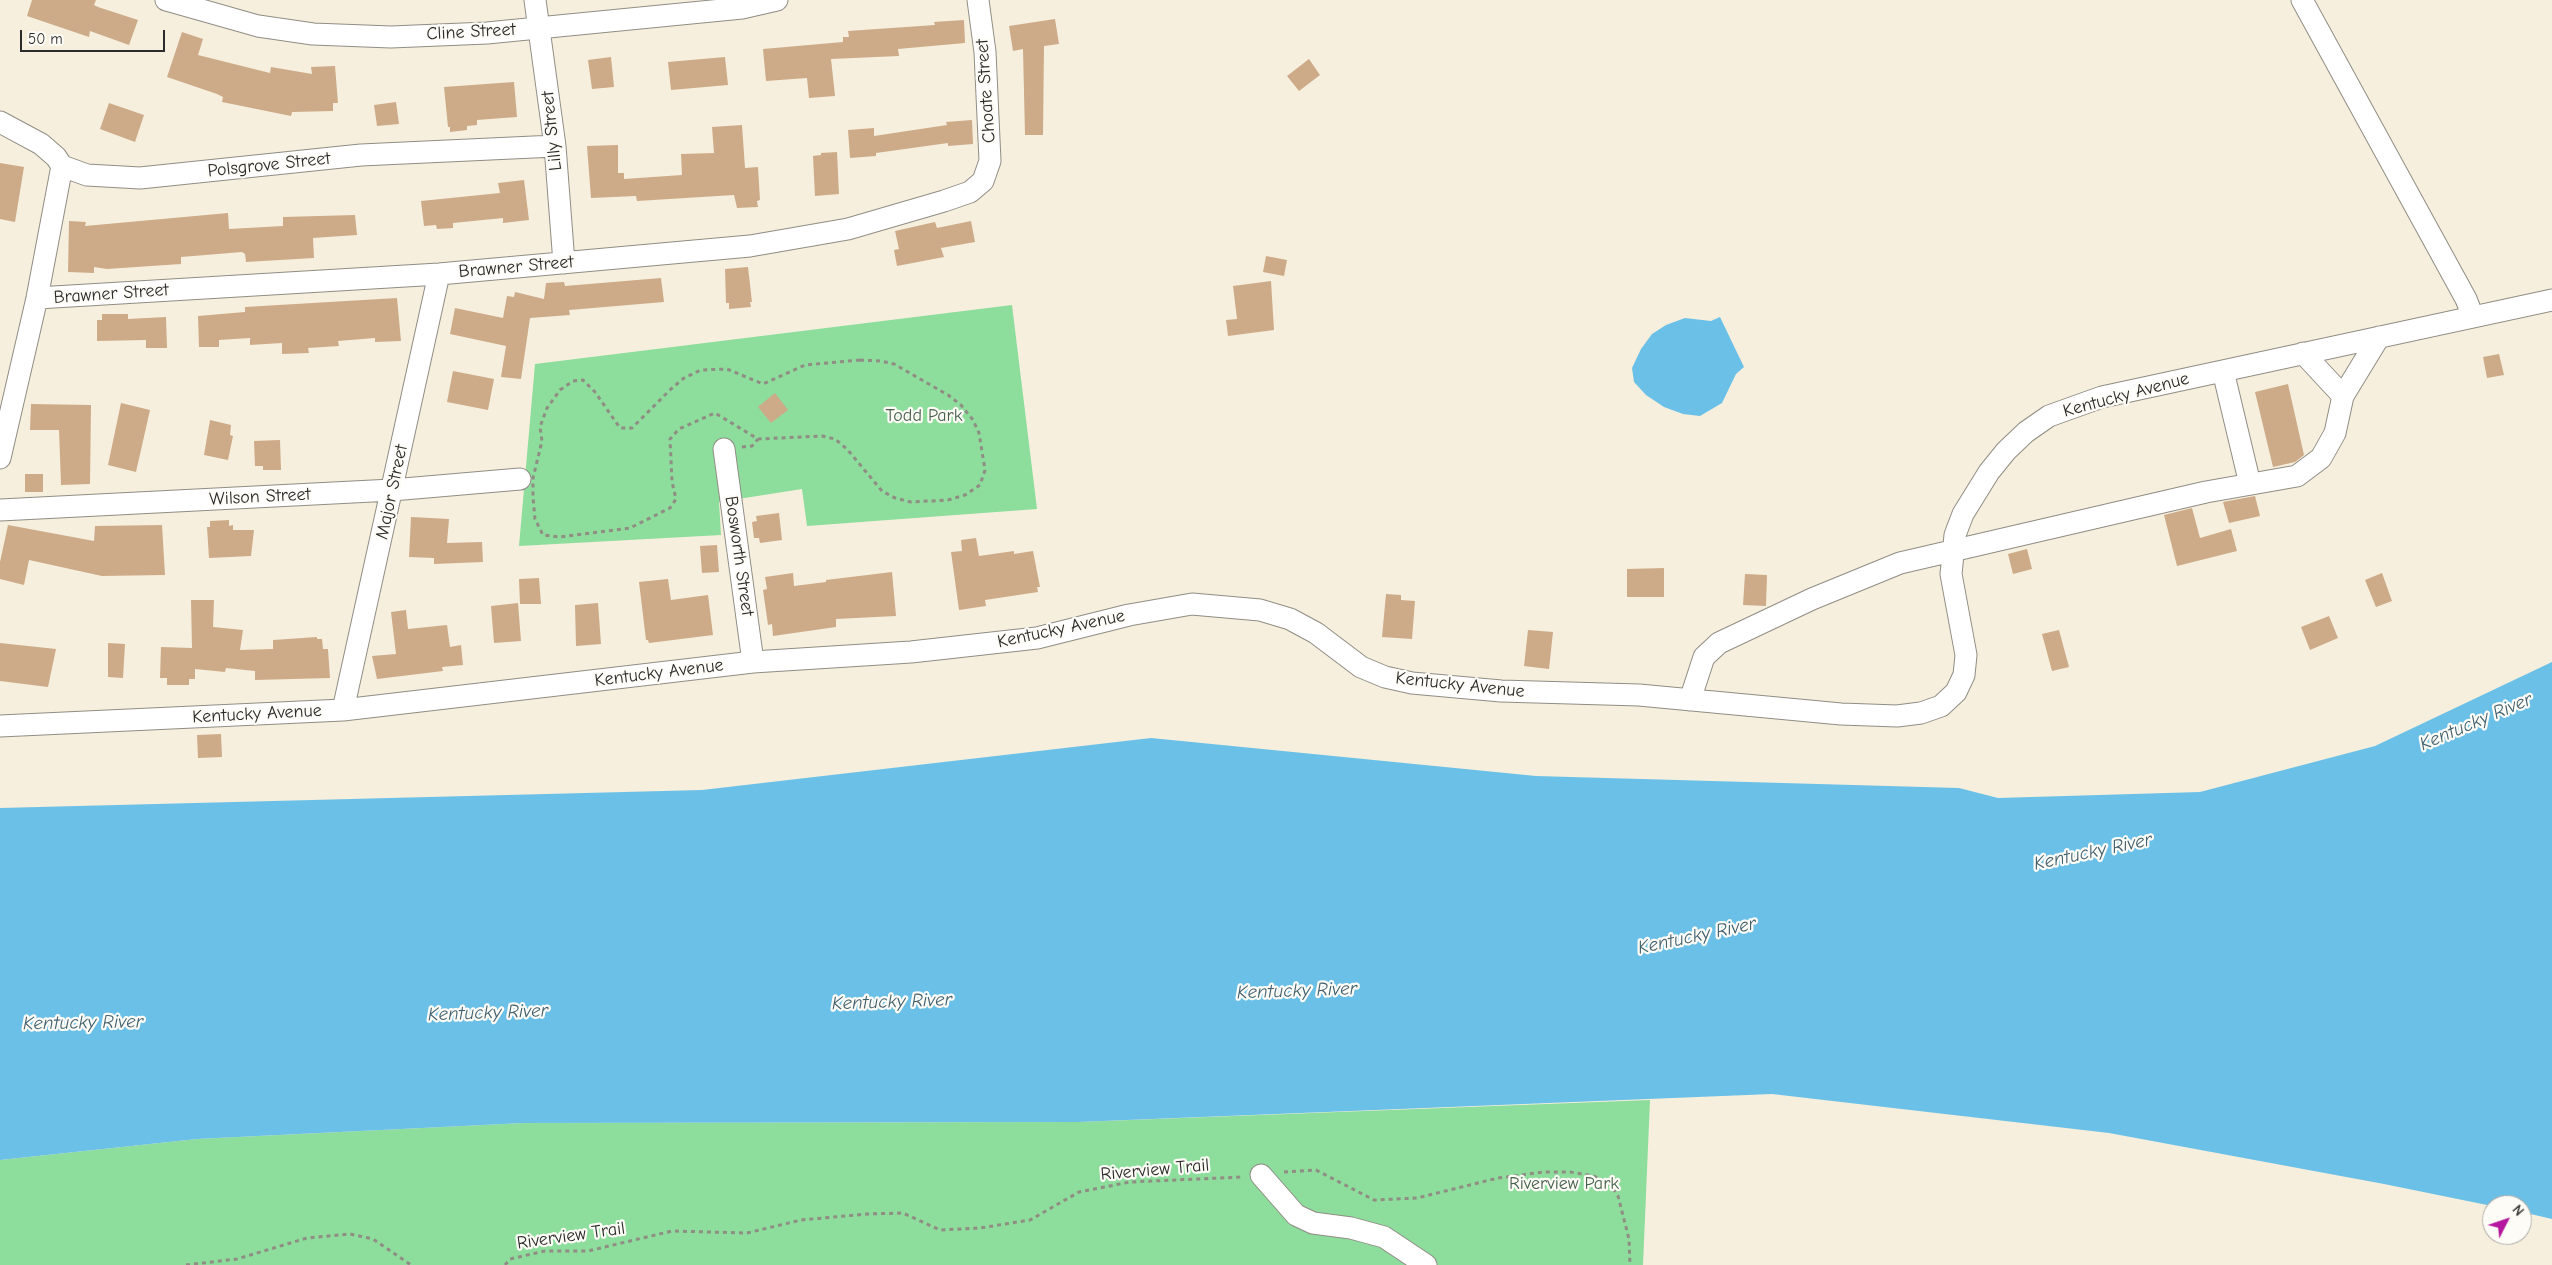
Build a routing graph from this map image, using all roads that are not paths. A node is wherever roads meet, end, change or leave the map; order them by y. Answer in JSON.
{"nodes":[{"id":1,"x":166,"y":0,"type":"edge"},
{"id":2,"x":535,"y":0,"type":"edge"},
{"id":3,"x":777,"y":0,"type":"edge"},
{"id":4,"x":978,"y":0,"type":"edge"},
{"id":5,"x":2302,"y":0,"type":"edge"},
{"id":6,"x":538,"y":28,"type":"junction"},
{"id":7,"x":0,"y":122,"type":"edge"},
{"id":8,"x":554,"y":146,"type":"junction"},
{"id":9,"x":62,"y":166,"type":"junction"},
{"id":10,"x":983,"y":181,"type":"joint"},
{"id":11,"x":564,"y":263,"type":"junction"},
{"id":12,"x":439,"y":274,"type":"junction"},
{"id":13,"x":37,"y":298,"type":"junction"},
{"id":14,"x":2552,"y":300,"type":"edge"},
{"id":15,"x":2472,"y":317,"type":"junction"},
{"id":16,"x":2379,"y":337,"type":"junction"},
{"id":17,"x":2303,"y":353,"type":"junction"},
{"id":18,"x":2222,"y":371,"type":"junction"},
{"id":19,"x":2343,"y":396,"type":"junction"},
{"id":20,"x":1,"y":447,"type":"edge"},
{"id":21,"x":724,"y":449,"type":"dead end"},
{"id":22,"x":520,"y":479,"type":"dead end"},
{"id":23,"x":2250,"y":484,"type":"junction"},
{"id":24,"x":392,"y":490,"type":"junction"},
{"id":25,"x":0,"y":510,"type":"edge"},
{"id":26,"x":1952,"y":552,"type":"junction"},
{"id":27,"x":753,"y":662,"type":"junction"},
{"id":28,"x":1690,"y":700,"type":"junction"},
{"id":29,"x":343,"y":710,"type":"junction"},
{"id":30,"x":0,"y":726,"type":"edge"},
{"id":31,"x":1260,"y":1175,"type":"road end"},
{"id":32,"x":1426,"y":1265,"type":"edge"}],
"edges":[{"from":1,"to":6,"type":"street","name":"Cline Street"},
{"from":2,"to":6,"type":"street","name":"Lilly Street"},
{"from":3,"to":6,"type":"street","name":"Cline Street"},
{"from":4,"to":10,"type":"street","name":"Choate Street"},
{"from":5,"to":15,"type":"street"},
{"from":6,"to":8,"type":"street","name":"Lilly Street"},
{"from":7,"to":9,"type":"street","name":"Polsgrove Street"},
{"from":8,"to":9,"type":"street","name":"Polsgrove Street"},
{"from":8,"to":11,"type":"street","name":"Lilly Street"},
{"from":9,"to":13,"type":"street"},
{"from":10,"to":11,"type":"street","name":"Brawner Street"},
{"from":11,"to":12,"type":"street","name":"Brawner Street"},
{"from":12,"to":13,"type":"street","name":"Brawner Street"},
{"from":12,"to":24,"type":"street","name":"Major Street"},
{"from":13,"to":20,"type":"street"},
{"from":14,"to":15,"type":"street","name":"Kentucky Avenue"},
{"from":15,"to":16,"type":"street","name":"Kentucky Avenue"},
{"from":16,"to":17,"type":"street","name":"Kentucky Avenue"},
{"from":16,"to":19,"type":"street"},
{"from":17,"to":18,"type":"street","name":"Kentucky Avenue"},
{"from":17,"to":19,"type":"street"},
{"from":18,"to":23,"type":"street"},
{"from":18,"to":26,"type":"street","name":"Kentucky Avenue"},
{"from":19,"to":23,"type":"street"},
{"from":21,"to":27,"type":"street","name":"Bosworth Street"},
{"from":22,"to":24,"type":"street","name":"Wilson Street"},
{"from":23,"to":26,"type":"street"},
{"from":24,"to":25,"type":"street","name":"Wilson Street"},
{"from":24,"to":29,"type":"street","name":"Major Street"},
{"from":26,"to":28,"type":"street"},
{"from":26,"to":28,"type":"street","name":"Kentucky Avenue"},
{"from":27,"to":28,"type":"street","name":"Kentucky Avenue"},
{"from":27,"to":29,"type":"street","name":"Kentucky Avenue"},
{"from":29,"to":30,"type":"street","name":"Kentucky Avenue"},
{"from":31,"to":32,"type":"street"}]}
